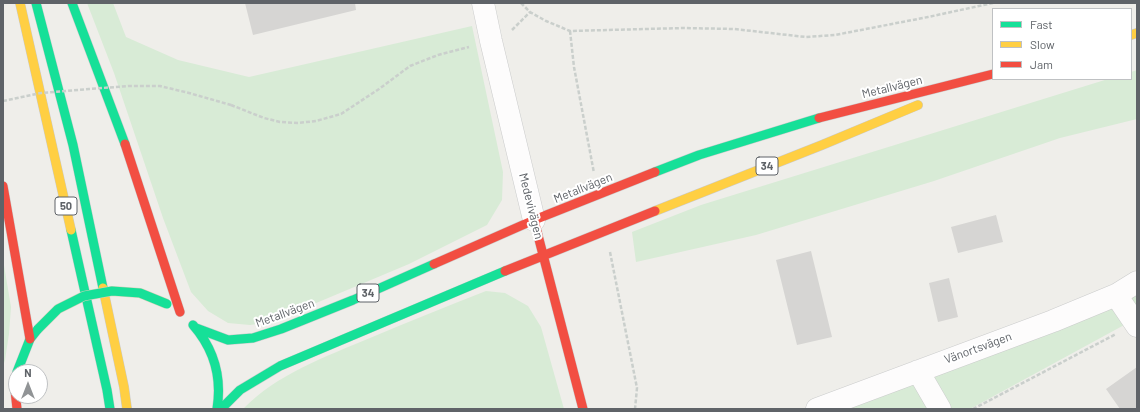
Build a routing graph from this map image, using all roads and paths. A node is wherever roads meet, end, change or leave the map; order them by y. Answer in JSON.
{"nodes":[{"id":1,"x":20,"y":3,"type":"edge"},
{"id":2,"x":36,"y":3,"type":"edge"},
{"id":3,"x":72,"y":3,"type":"edge"},
{"id":4,"x":483,"y":3,"type":"edge"},
{"id":5,"x":521,"y":3,"type":"edge"},
{"id":6,"x":993,"y":3,"type":"edge"},
{"id":7,"x":530,"y":12,"type":"junction"},
{"id":8,"x":570,"y":32,"type":"junction"},
{"id":9,"x":491,"y":41,"type":"junction"},
{"id":10,"x":991,"y":75,"type":"edge"},
{"id":11,"x":3,"y":101,"type":"edge"},
{"id":12,"x":594,"y":174,"type":"dead end"},
{"id":13,"x":3,"y":186,"type":"edge"},
{"id":14,"x":534,"y":220,"type":"junction"},
{"id":15,"x":610,"y":248,"type":"dead end"},
{"id":16,"x":543,"y":255,"type":"junction"},
{"id":17,"x":1137,"y":282,"type":"edge"},
{"id":18,"x":1116,"y":295,"type":"junction"},
{"id":19,"x":180,"y":312,"type":"junction"},
{"id":20,"x":1136,"y":325,"type":"edge"},
{"id":21,"x":196,"y":328,"type":"junction"},
{"id":22,"x":30,"y":339,"type":"junction"},
{"id":23,"x":21,"y":364,"type":"edge"},
{"id":24,"x":918,"y":371,"type":"junction"},
{"id":25,"x":110,"y":409,"type":"edge"},
{"id":26,"x":127,"y":409,"type":"edge"},
{"id":27,"x":217,"y":409,"type":"edge"},
{"id":28,"x":221,"y":409,"type":"edge"},
{"id":29,"x":583,"y":409,"type":"edge"},
{"id":30,"x":636,"y":409,"type":"edge"},
{"id":31,"x":817,"y":409,"type":"edge"},
{"id":32,"x":940,"y":409,"type":"edge"},
{"id":33,"x":973,"y":409,"type":"edge"}],
"edges":[{"from":1,"to":25,"type":"main road","number":"50"},
{"from":2,"to":26,"type":"main road","number":"50"},
{"from":3,"to":19,"type":"main road"},
{"from":4,"to":9,"type":"street","name":"Medevivägen"},
{"from":5,"to":7,"type":"path"},
{"from":6,"to":8,"type":"path"},
{"from":7,"to":8,"type":"path"},
{"from":7,"to":9,"type":"path"},
{"from":8,"to":12,"type":"path"},
{"from":9,"to":11,"type":"path","bridge":true},
{"from":9,"to":14,"type":"street","name":"Medevivägen"},
{"from":10,"to":14,"type":"main road","name":"Metallvägen","number":"34"},
{"from":10,"to":16,"type":"main road","name":"Metallvägen","number":"34"},
{"from":13,"to":22,"type":"main road"},
{"from":14,"to":16,"type":"main road","name":"Medevivägen"},
{"from":14,"to":21,"type":"main road","name":"Metallvägen","number":"34"},
{"from":15,"to":30,"type":"path"},
{"from":16,"to":28,"type":"main road","name":"Metallvägen","number":"34"},
{"from":16,"to":29,"type":"main road","name":"Medevivägen"},
{"from":17,"to":18,"type":"street","name":"Vänortsvägen"},
{"from":18,"to":20,"type":"street"},
{"from":18,"to":24,"type":"street","name":"Vänortsvägen"},
{"from":19,"to":21,"type":"main road","number":"34"},
{"from":19,"to":22,"type":"main road","number":"34","bridge":true},
{"from":20,"to":33,"type":"path"},
{"from":21,"to":27,"type":"main road","number":"34"},
{"from":22,"to":23,"type":"main road","number":"34"},
{"from":24,"to":31,"type":"street","name":"Vänortsvägen"},
{"from":24,"to":32,"type":"street"}]}
